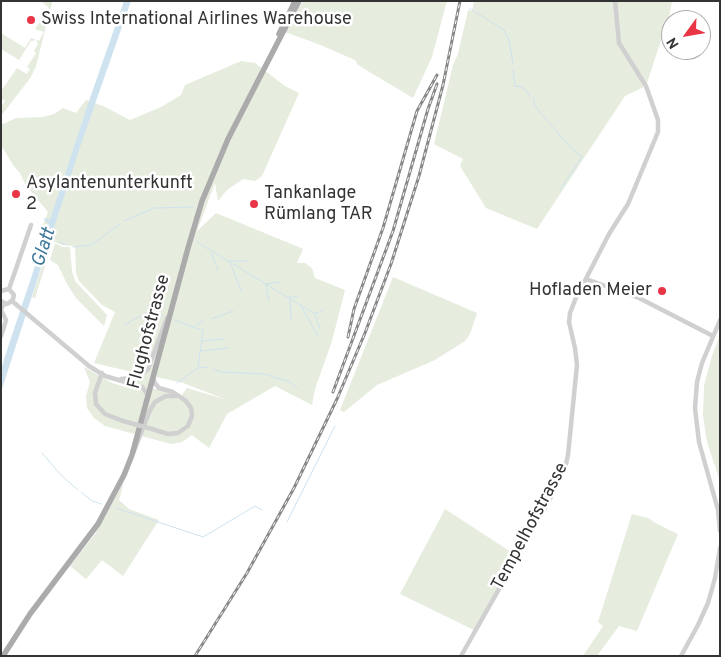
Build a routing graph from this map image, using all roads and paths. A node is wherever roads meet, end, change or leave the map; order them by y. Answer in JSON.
{"nodes":[{"id":1,"x":294,"y":1,"type":"edge"},
{"id":2,"x":299,"y":1,"type":"edge"},
{"id":3,"x":615,"y":1,"type":"edge"},
{"id":4,"x":279,"y":38,"type":"junction"},
{"id":5,"x":31,"y":225,"type":"dead end"},
{"id":6,"x":586,"y":279,"type":"junction"},
{"id":7,"x":9,"y":289,"type":"junction"},
{"id":8,"x":1,"y":291,"type":"edge"},
{"id":9,"x":3,"y":302,"type":"edge"},
{"id":10,"x":14,"y":303,"type":"junction"},
{"id":11,"x":171,"y":310,"type":"junction"},
{"id":12,"x":720,"y":320,"type":"edge"},
{"id":13,"x":1,"y":336,"type":"edge"},
{"id":14,"x":713,"y":336,"type":"junction"},
{"id":15,"x":102,"y":373,"type":"junction"},
{"id":16,"x":154,"y":375,"type":"junction"},
{"id":17,"x":148,"y":396,"type":"junction"},
{"id":18,"x":179,"y":396,"type":"junction"},
{"id":19,"x":132,"y":455,"type":"junction"},
{"id":20,"x":720,"y":531,"type":"edge"},
{"id":21,"x":720,"y":548,"type":"edge"},
{"id":22,"x":3,"y":656,"type":"edge"},
{"id":23,"x":461,"y":656,"type":"edge"},
{"id":24,"x":682,"y":656,"type":"edge"}],
"edges":[{"from":1,"to":4,"type":"main road"},
{"from":2,"to":4,"type":"main road","name":"Flughofstrasse"},
{"from":3,"to":6,"type":"street","name":"Tempelhofstrasse"},
{"from":4,"to":11,"type":"main road","name":"Flughofstrasse"},
{"from":5,"to":7,"type":"street"},
{"from":6,"to":14,"type":"street"},
{"from":6,"to":23,"type":"street","name":"Tempelhofstrasse"},
{"from":7,"to":8,"type":"street"},
{"from":7,"to":10,"type":"street"},
{"from":9,"to":10,"type":"street"},
{"from":9,"to":13,"type":"street"},
{"from":10,"to":15,"type":"street"},
{"from":11,"to":15,"type":"street"},
{"from":11,"to":16,"type":"main road","name":"Flughofstrasse"},
{"from":12,"to":14,"type":"street"},
{"from":14,"to":20,"type":"street"},
{"from":15,"to":17,"type":"street"},
{"from":15,"to":18,"type":"street","bridge":true},
{"from":16,"to":17,"type":"main road","name":"Flughofstrasse"},
{"from":16,"to":18,"type":"street"},
{"from":17,"to":19,"type":"main road","name":"Flughofstrasse"},
{"from":18,"to":19,"type":"street"},
{"from":19,"to":22,"type":"main road","name":"Flughofstrasse"},
{"from":21,"to":24,"type":"street"}]}
